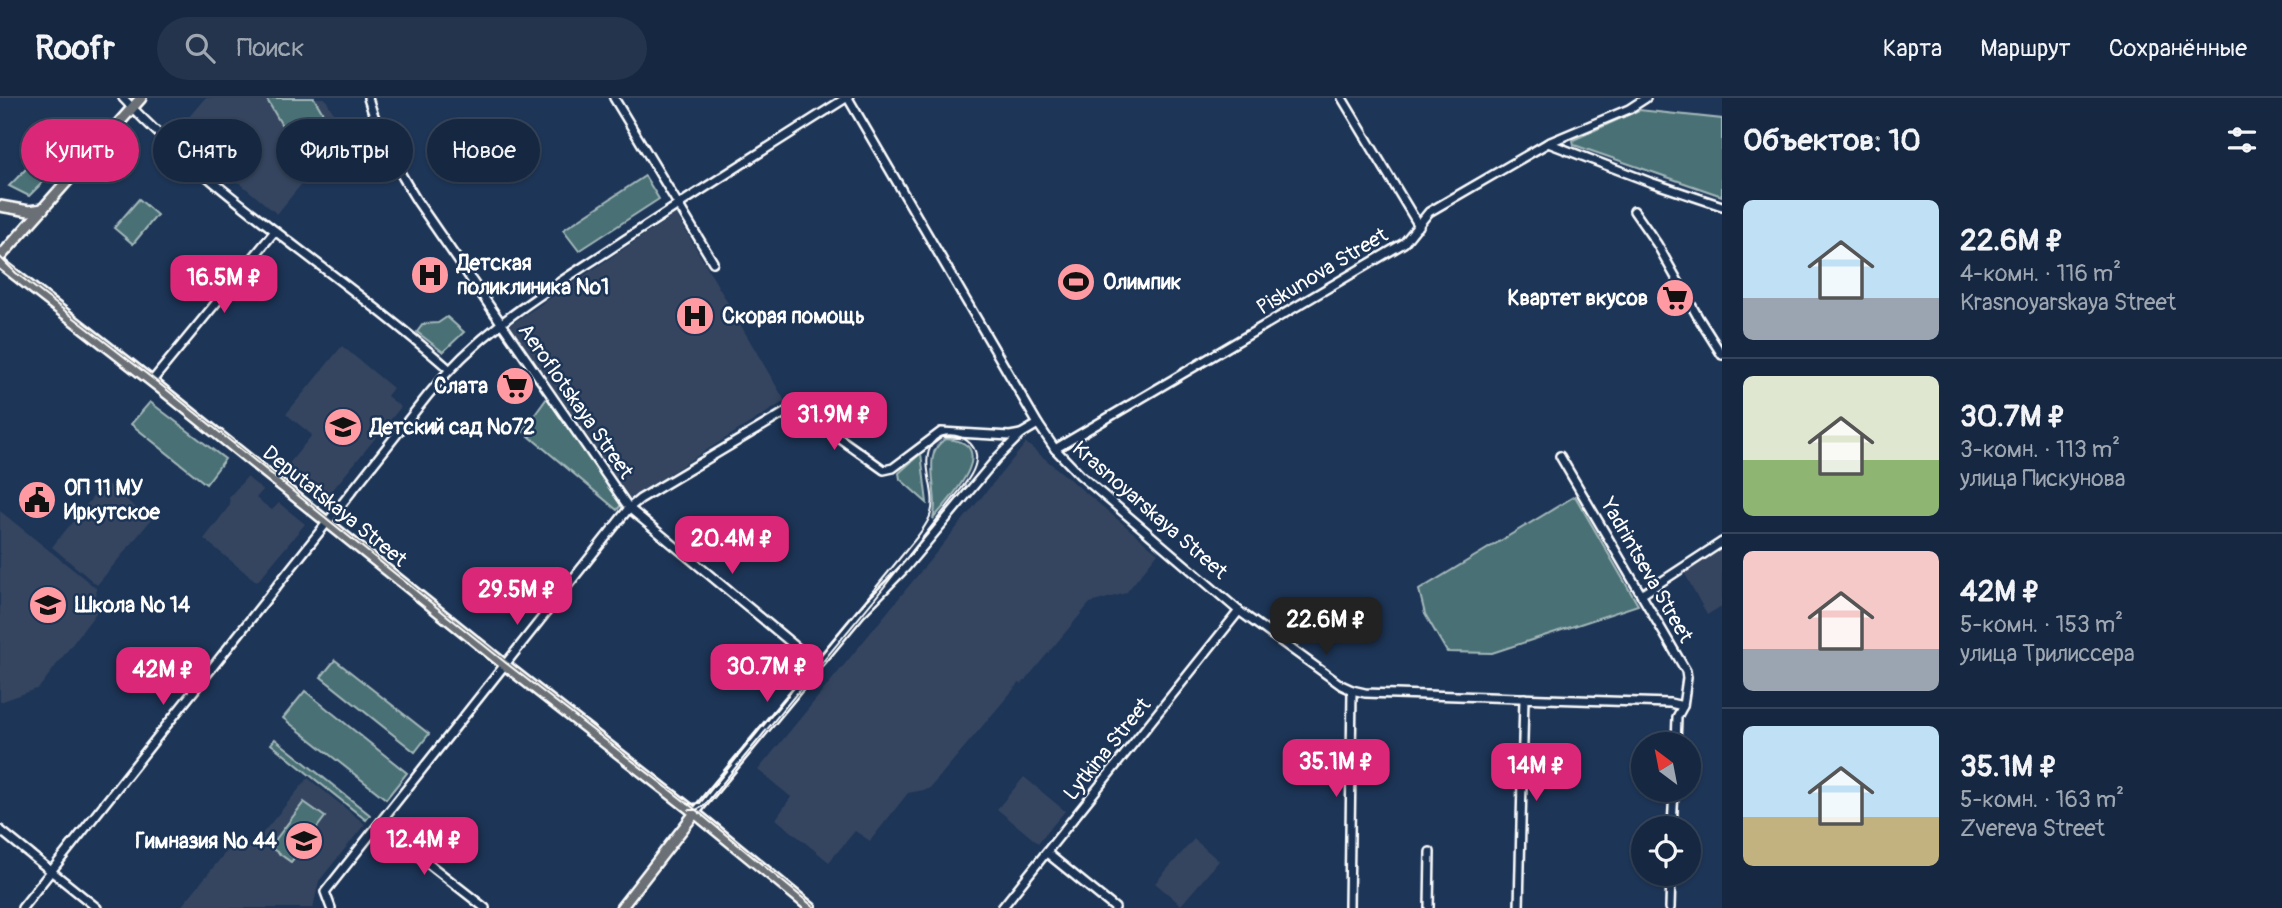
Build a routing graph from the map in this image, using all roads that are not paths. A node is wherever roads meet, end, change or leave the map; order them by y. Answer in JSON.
{"nodes":[{"id":1,"x":122,"y":98,"type":"edge"},
{"id":2,"x":141,"y":98,"type":"edge"},
{"id":3,"x":368,"y":98,"type":"edge"},
{"id":4,"x":614,"y":98,"type":"edge"},
{"id":5,"x":847,"y":98,"type":"edge"},
{"id":6,"x":1342,"y":98,"type":"edge"},
{"id":7,"x":1646,"y":98,"type":"edge"},
{"id":8,"x":132,"y":108,"type":"junction"},
{"id":9,"x":1548,"y":142,"type":"junction"},
{"id":10,"x":679,"y":204,"type":"junction"},
{"id":11,"x":0,"y":206,"type":"edge"},
{"id":12,"x":1722,"y":206,"type":"edge"},
{"id":13,"x":13,"y":208,"type":"junction"},
{"id":14,"x":44,"y":208,"type":"junction"},
{"id":15,"x":1634,"y":211,"type":"dead end"},
{"id":16,"x":1419,"y":226,"type":"junction"},
{"id":17,"x":275,"y":231,"type":"junction"},
{"id":18,"x":22,"y":232,"type":"junction"},
{"id":19,"x":0,"y":257,"type":"edge"},
{"id":20,"x":713,"y":262,"type":"dead end"},
{"id":21,"x":0,"y":263,"type":"edge"},
{"id":22,"x":500,"y":323,"type":"junction"},
{"id":23,"x":1722,"y":355,"type":"edge"},
{"id":24,"x":449,"y":369,"type":"junction"},
{"id":25,"x":152,"y":381,"type":"junction"},
{"id":26,"x":1038,"y":424,"type":"junction"},
{"id":27,"x":1021,"y":434,"type":"junction"},
{"id":28,"x":1055,"y":449,"type":"junction"},
{"id":29,"x":1560,"y":456,"type":"dead end"},
{"id":30,"x":629,"y":508,"type":"junction"},
{"id":31,"x":327,"y":523,"type":"junction"},
{"id":32,"x":1722,"y":542,"type":"edge"},
{"id":33,"x":1641,"y":595,"type":"junction"},
{"id":34,"x":1239,"y":611,"type":"junction"},
{"id":35,"x":505,"y":665,"type":"junction"},
{"id":36,"x":818,"y":665,"type":"junction"},
{"id":37,"x":1352,"y":690,"type":"junction"},
{"id":38,"x":1524,"y":698,"type":"junction"},
{"id":39,"x":1683,"y":706,"type":"junction"},
{"id":40,"x":1676,"y":732,"type":"edge"},
{"id":41,"x":695,"y":813,"type":"junction"},
{"id":42,"x":379,"y":825,"type":"junction"},
{"id":43,"x":0,"y":831,"type":"edge"},
{"id":44,"x":1430,"y":852,"type":"dead end"},
{"id":45,"x":1046,"y":853,"type":"junction"},
{"id":46,"x":51,"y":871,"type":"junction"},
{"id":47,"x":1671,"y":886,"type":"edge"},
{"id":48,"x":22,"y":908,"type":"edge"},
{"id":49,"x":97,"y":908,"type":"edge"},
{"id":50,"x":331,"y":908,"type":"edge"},
{"id":51,"x":485,"y":908,"type":"edge"},
{"id":52,"x":621,"y":908,"type":"edge"},
{"id":53,"x":811,"y":908,"type":"edge"},
{"id":54,"x":1002,"y":908,"type":"edge"},
{"id":55,"x":1115,"y":908,"type":"edge"},
{"id":56,"x":1349,"y":908,"type":"edge"},
{"id":57,"x":1429,"y":908,"type":"edge"},
{"id":58,"x":1519,"y":908,"type":"edge"},
{"id":59,"x":1670,"y":908,"type":"edge"}],
"edges":[{"from":1,"to":8,"type":"street"},
{"from":2,"to":8,"type":"main road"},
{"from":3,"to":22,"type":"street","name":"Aeroflotskaya Street"},
{"from":4,"to":10,"type":"street"},
{"from":5,"to":10,"type":"street"},
{"from":5,"to":26,"type":"street","name":"Krasnoyarskaya Street"},
{"from":6,"to":16,"type":"street"},
{"from":7,"to":9,"type":"street","name":"Piskunova Street"},
{"from":8,"to":14,"type":"main road"},
{"from":8,"to":17,"type":"street"},
{"from":9,"to":12,"type":"street"},
{"from":9,"to":16,"type":"street","name":"Piskunova Street"},
{"from":10,"to":20,"type":"street"},
{"from":10,"to":22,"type":"street"},
{"from":11,"to":13,"type":"main road"},
{"from":13,"to":14,"type":"main road"},
{"from":13,"to":18,"type":"main road"},
{"from":14,"to":18,"type":"main road"},
{"from":15,"to":23,"type":"street"},
{"from":16,"to":28,"type":"street","name":"Piskunova Street"},
{"from":17,"to":24,"type":"street"},
{"from":17,"to":25,"type":"street"},
{"from":18,"to":19,"type":"main road"},
{"from":21,"to":25,"type":"main road","name":"Deputatskaya Street"},
{"from":22,"to":24,"type":"street"},
{"from":22,"to":30,"type":"street","name":"Aeroflotskaya Street"},
{"from":24,"to":31,"type":"street"},
{"from":25,"to":31,"type":"main road","name":"Deputatskaya Street"},
{"from":26,"to":27,"type":"street"},
{"from":26,"to":28,"type":"street","name":"Krasnoyarskaya Street"},
{"from":27,"to":30,"type":"street"},
{"from":27,"to":36,"type":"street"},
{"from":28,"to":34,"type":"street","name":"Krasnoyarskaya Street"},
{"from":29,"to":33,"type":"street","name":"Yadrintseva Street"},
{"from":30,"to":35,"type":"street"},
{"from":30,"to":36,"type":"street","name":"Aeroflotskaya Street"},
{"from":31,"to":35,"type":"main road","name":"Deputatskaya Street"},
{"from":31,"to":46,"type":"street"},
{"from":32,"to":33,"type":"street"},
{"from":33,"to":39,"type":"street","name":"Yadrintseva Street"},
{"from":34,"to":37,"type":"street","name":"Krasnoyarskaya Street"},
{"from":34,"to":45,"type":"street","name":"Lytkina Street"},
{"from":35,"to":41,"type":"main road","name":"Deputatskaya Street"},
{"from":35,"to":42,"type":"street"},
{"from":36,"to":41,"type":"street"},
{"from":37,"to":38,"type":"street","name":"Krasnoyarskaya Street"},
{"from":37,"to":56,"type":"street"},
{"from":38,"to":39,"type":"street","name":"Krasnoyarskaya Street"},
{"from":38,"to":58,"type":"street"},
{"from":39,"to":40,"type":"street","name":"Yadrintseva Street"},
{"from":41,"to":52,"type":"main road"},
{"from":41,"to":53,"type":"main road","name":"Deputatskaya Street"},
{"from":42,"to":50,"type":"street"},
{"from":42,"to":51,"type":"street"},
{"from":43,"to":46,"type":"street"},
{"from":44,"to":57,"type":"street"},
{"from":45,"to":54,"type":"street","name":"Lytkina Street"},
{"from":45,"to":55,"type":"street"},
{"from":46,"to":48,"type":"street"},
{"from":46,"to":49,"type":"street"},
{"from":47,"to":59,"type":"street"}]}
